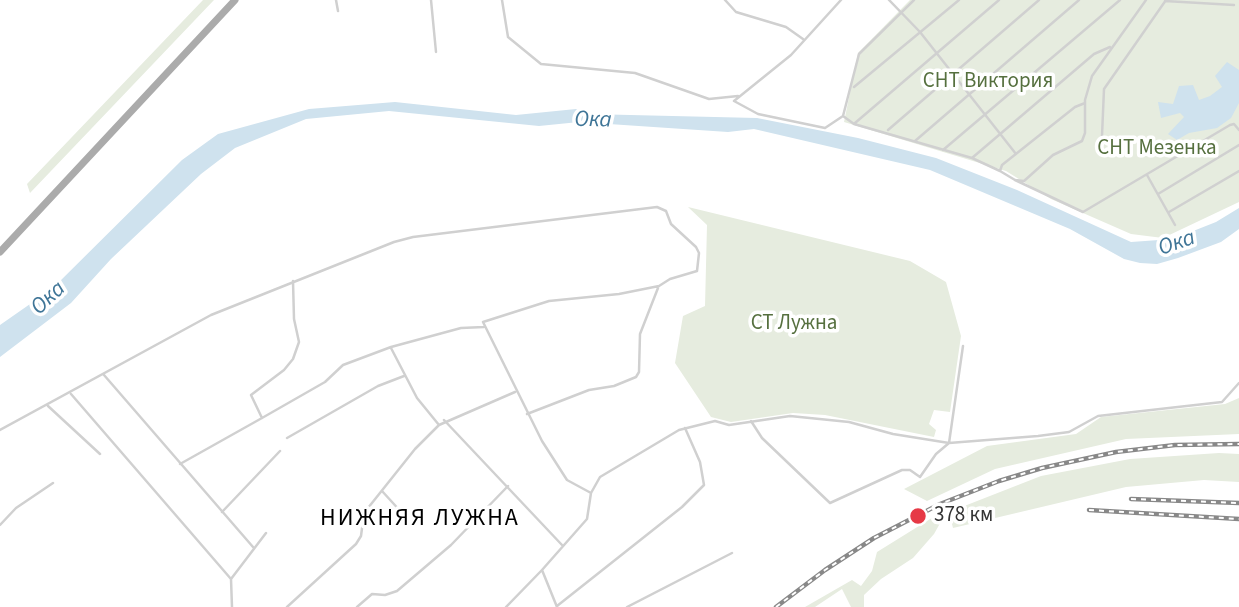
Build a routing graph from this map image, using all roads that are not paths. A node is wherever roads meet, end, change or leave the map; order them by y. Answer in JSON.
{"nodes":[{"id":1,"x":235,"y":0,"type":"edge"},
{"id":2,"x":336,"y":0,"type":"edge"},
{"id":3,"x":431,"y":0,"type":"edge"},
{"id":4,"x":502,"y":0,"type":"edge"},
{"id":5,"x":725,"y":0,"type":"edge"},
{"id":6,"x":841,"y":0,"type":"edge"},
{"id":7,"x":889,"y":0,"type":"edge"},
{"id":8,"x":915,"y":0,"type":"edge"},
{"id":9,"x":959,"y":0,"type":"edge"},
{"id":10,"x":999,"y":0,"type":"edge"},
{"id":11,"x":1039,"y":0,"type":"edge"},
{"id":12,"x":1079,"y":0,"type":"edge"},
{"id":13,"x":1120,"y":0,"type":"edge"},
{"id":14,"x":1146,"y":0,"type":"edge"},
{"id":15,"x":1166,"y":0,"type":"edge"},
{"id":16,"x":1234,"y":5,"type":"dead end"},
{"id":17,"x":338,"y":11,"type":"dead end"},
{"id":18,"x":900,"y":12,"type":"junction"},
{"id":19,"x":920,"y":33,"type":"junction"},
{"id":20,"x":803,"y":39,"type":"junction"},
{"id":21,"x":1110,"y":47,"type":"junction"},
{"id":22,"x":436,"y":52,"type":"dead end"},
{"id":23,"x":937,"y":52,"type":"junction"},
{"id":24,"x":953,"y":73,"type":"junction"},
{"id":25,"x":852,"y":88,"type":"junction"},
{"id":26,"x":968,"y":93,"type":"junction"},
{"id":27,"x":738,"y":96,"type":"junction"},
{"id":28,"x":1085,"y":103,"type":"junction"},
{"id":29,"x":984,"y":113,"type":"junction"},
{"id":30,"x":843,"y":117,"type":"junction"},
{"id":31,"x":854,"y":124,"type":"junction"},
{"id":32,"x":1239,"y":130,"type":"edge"},
{"id":33,"x":886,"y":131,"type":"junction"},
{"id":34,"x":1001,"y":134,"type":"junction"},
{"id":35,"x":1102,"y":136,"type":"dead end"},
{"id":36,"x":915,"y":141,"type":"junction"},
{"id":37,"x":1239,"y":145,"type":"edge"},
{"id":38,"x":943,"y":150,"type":"junction"},
{"id":39,"x":1017,"y":155,"type":"junction"},
{"id":40,"x":972,"y":158,"type":"junction"},
{"id":41,"x":1000,"y":171,"type":"junction"},
{"id":42,"x":1239,"y":171,"type":"edge"},
{"id":43,"x":1147,"y":175,"type":"junction"},
{"id":44,"x":1015,"y":180,"type":"junction"},
{"id":45,"x":1158,"y":194,"type":"junction"},
{"id":46,"x":1168,"y":212,"type":"junction"},
{"id":47,"x":1175,"y":225,"type":"dead end"},
{"id":48,"x":0,"y":252,"type":"edge"},
{"id":49,"x":293,"y":280,"type":"junction"},
{"id":50,"x":659,"y":286,"type":"junction"},
{"id":51,"x":484,"y":327,"type":"junction"},
{"id":52,"x":963,"y":346,"type":"dead end"},
{"id":53,"x":391,"y":347,"type":"junction"},
{"id":54,"x":104,"y":374,"type":"junction"},
{"id":55,"x":404,"y":376,"type":"junction"},
{"id":56,"x":1239,"y":383,"type":"edge"},
{"id":57,"x":515,"y":391,"type":"junction"},
{"id":58,"x":70,"y":393,"type":"junction"},
{"id":59,"x":47,"y":405,"type":"junction"},
{"id":60,"x":527,"y":414,"type":"junction"},
{"id":61,"x":262,"y":418,"type":"junction"},
{"id":62,"x":444,"y":420,"type":"junction"},
{"id":63,"x":751,"y":421,"type":"junction"},
{"id":64,"x":439,"y":425,"type":"junction"},
{"id":65,"x":685,"y":428,"type":"junction"},
{"id":66,"x":0,"y":430,"type":"edge"},
{"id":67,"x":287,"y":438,"type":"dead end"},
{"id":68,"x":949,"y":443,"type":"junction"},
{"id":69,"x":280,"y":451,"type":"dead end"},
{"id":70,"x":100,"y":454,"type":"dead end"},
{"id":71,"x":179,"y":465,"type":"junction"},
{"id":72,"x":53,"y":483,"type":"dead end"},
{"id":73,"x":508,"y":486,"type":"junction"},
{"id":74,"x":382,"y":491,"type":"junction"},
{"id":75,"x":591,"y":493,"type":"junction"},
{"id":76,"x":222,"y":512,"type":"junction"},
{"id":77,"x":0,"y":524,"type":"edge"},
{"id":78,"x":413,"y":525,"type":"dead end"},
{"id":79,"x":266,"y":533,"type":"dead end"},
{"id":80,"x":563,"y":545,"type":"junction"},
{"id":81,"x":253,"y":547,"type":"junction"},
{"id":82,"x":732,"y":553,"type":"dead end"},
{"id":83,"x":542,"y":570,"type":"junction"},
{"id":84,"x":231,"y":579,"type":"junction"},
{"id":85,"x":232,"y":607,"type":"edge"},
{"id":86,"x":287,"y":607,"type":"edge"},
{"id":87,"x":357,"y":607,"type":"edge"},
{"id":88,"x":506,"y":607,"type":"edge"},
{"id":89,"x":557,"y":607,"type":"edge"},
{"id":90,"x":627,"y":607,"type":"edge"}],
"edges":[{"from":1,"to":48,"type":"main road"},
{"from":2,"to":17,"type":"street"},
{"from":3,"to":22,"type":"street"},
{"from":4,"to":27,"type":"street"},
{"from":5,"to":20,"type":"street"},
{"from":6,"to":20,"type":"street"},
{"from":7,"to":18,"type":"street"},
{"from":8,"to":18,"type":"street"},
{"from":9,"to":19,"type":"street"},
{"from":10,"to":23,"type":"street"},
{"from":11,"to":24,"type":"street"},
{"from":12,"to":26,"type":"street"},
{"from":13,"to":29,"type":"street"},
{"from":14,"to":21,"type":"street"},
{"from":15,"to":16,"type":"street"},
{"from":15,"to":35,"type":"street"},
{"from":18,"to":19,"type":"street"},
{"from":18,"to":25,"type":"street"},
{"from":19,"to":23,"type":"street"},
{"from":19,"to":25,"type":"street"},
{"from":20,"to":27,"type":"street"},
{"from":21,"to":28,"type":"street"},
{"from":21,"to":34,"type":"street"},
{"from":23,"to":24,"type":"street"},
{"from":23,"to":31,"type":"street"},
{"from":24,"to":26,"type":"street"},
{"from":24,"to":33,"type":"street"},
{"from":25,"to":30,"type":"street"},
{"from":26,"to":29,"type":"street"},
{"from":26,"to":36,"type":"street"},
{"from":27,"to":30,"type":"street"},
{"from":28,"to":39,"type":"street"},
{"from":28,"to":44,"type":"street"},
{"from":29,"to":34,"type":"street"},
{"from":29,"to":38,"type":"street"},
{"from":30,"to":31,"type":"street"},
{"from":31,"to":33,"type":"street"},
{"from":32,"to":43,"type":"street"},
{"from":33,"to":36,"type":"street"},
{"from":34,"to":39,"type":"street"},
{"from":34,"to":40,"type":"street"},
{"from":36,"to":38,"type":"street"},
{"from":37,"to":45,"type":"street"},
{"from":38,"to":40,"type":"street"},
{"from":39,"to":41,"type":"street"},
{"from":40,"to":41,"type":"street"},
{"from":41,"to":44,"type":"street"},
{"from":42,"to":46,"type":"street"},
{"from":43,"to":44,"type":"street"},
{"from":43,"to":45,"type":"street"},
{"from":45,"to":46,"type":"street"},
{"from":46,"to":47,"type":"street"},
{"from":49,"to":50,"type":"street"},
{"from":49,"to":54,"type":"street"},
{"from":49,"to":61,"type":"street"},
{"from":50,"to":51,"type":"street"},
{"from":50,"to":60,"type":"street"},
{"from":51,"to":53,"type":"street"},
{"from":51,"to":57,"type":"street"},
{"from":52,"to":68,"type":"street"},
{"from":53,"to":55,"type":"street"},
{"from":53,"to":61,"type":"street"},
{"from":54,"to":58,"type":"street"},
{"from":54,"to":71,"type":"street"},
{"from":55,"to":64,"type":"street"},
{"from":55,"to":67,"type":"street"},
{"from":56,"to":68,"type":"street"},
{"from":57,"to":60,"type":"street"},
{"from":57,"to":62,"type":"street"},
{"from":58,"to":59,"type":"street"},
{"from":58,"to":84,"type":"street"},
{"from":59,"to":66,"type":"street"},
{"from":59,"to":70,"type":"street"},
{"from":60,"to":75,"type":"street"},
{"from":61,"to":71,"type":"street"},
{"from":62,"to":64,"type":"street"},
{"from":62,"to":73,"type":"street"},
{"from":63,"to":65,"type":"street"},
{"from":63,"to":68,"type":"street"},
{"from":63,"to":68,"type":"street"},
{"from":64,"to":74,"type":"street"},
{"from":65,"to":75,"type":"street"},
{"from":65,"to":89,"type":"street"},
{"from":69,"to":76,"type":"street"},
{"from":71,"to":76,"type":"street"},
{"from":72,"to":77,"type":"street"},
{"from":73,"to":80,"type":"street"},
{"from":73,"to":87,"type":"street"},
{"from":74,"to":78,"type":"street"},
{"from":74,"to":86,"type":"street"},
{"from":75,"to":80,"type":"street"},
{"from":76,"to":81,"type":"street"},
{"from":79,"to":81,"type":"street"},
{"from":80,"to":83,"type":"street"},
{"from":81,"to":84,"type":"street"},
{"from":82,"to":90,"type":"street"},
{"from":83,"to":88,"type":"street"},
{"from":83,"to":89,"type":"street"},
{"from":84,"to":85,"type":"street"}]}
